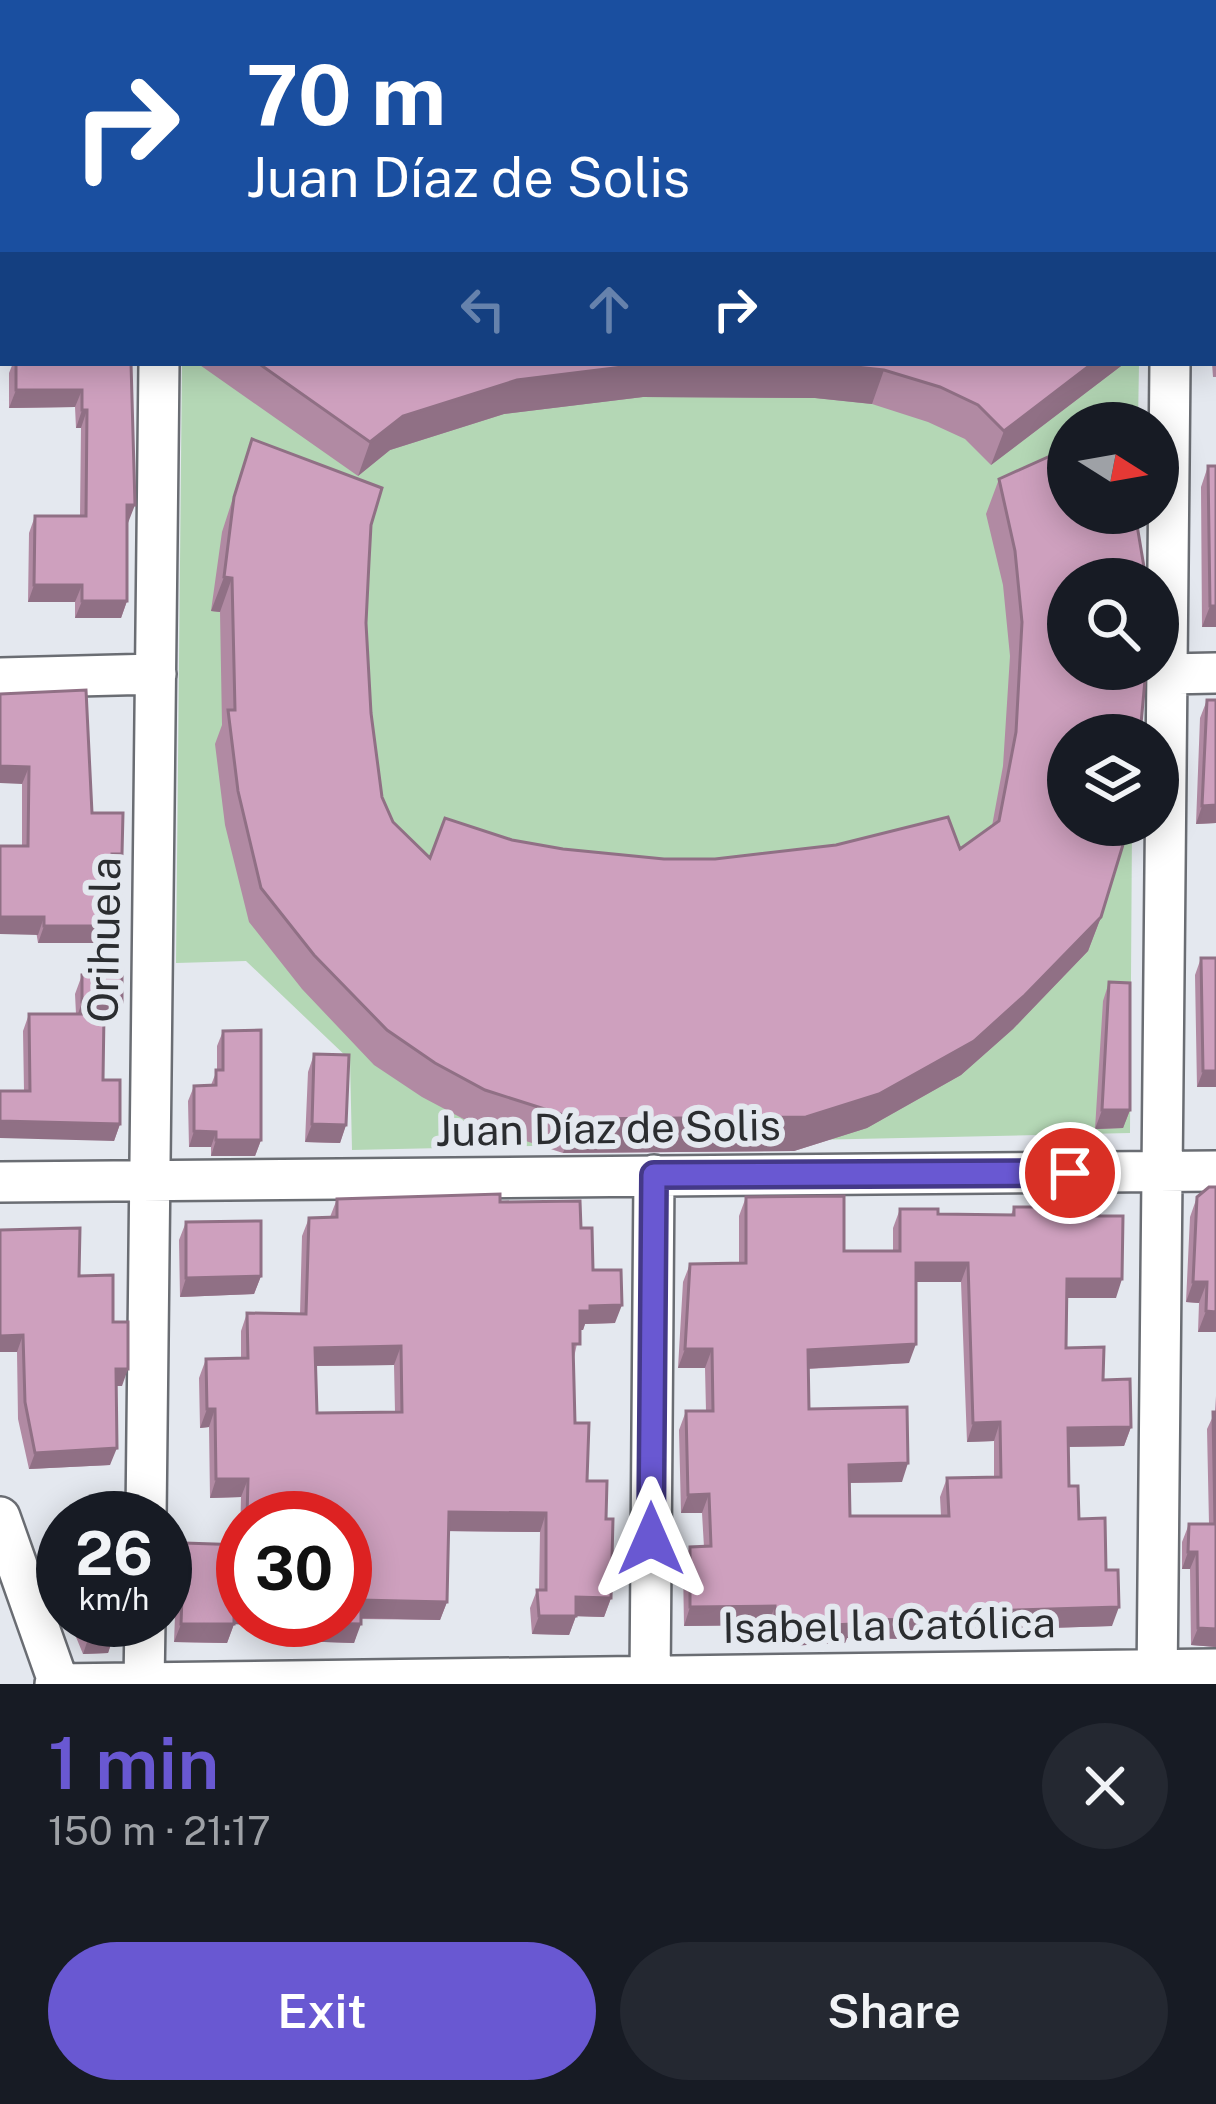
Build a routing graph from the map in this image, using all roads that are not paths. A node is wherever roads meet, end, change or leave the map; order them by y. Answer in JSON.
{"nodes":[{"id":1,"x":159,"y":366,"type":"edge"},
{"id":2,"x":1170,"y":366,"type":"edge"},
{"id":3,"x":1168,"y":558,"type":"edge"},
{"id":4,"x":1216,"y":673,"type":"edge"},
{"id":5,"x":156,"y":674,"type":"junction"},
{"id":6,"x":1179,"y":674,"type":"edge"},
{"id":7,"x":0,"y":678,"type":"edge"},
{"id":8,"x":1167,"y":690,"type":"edge"},
{"id":9,"x":1162,"y":1172,"type":"junction"},
{"id":10,"x":1216,"y":1172,"type":"edge"},
{"id":11,"x":654,"y":1175,"type":"junction"},
{"id":12,"x":150,"y":1181,"type":"junction"},
{"id":13,"x":0,"y":1182,"type":"edge"},
{"id":14,"x":146,"y":1491,"type":"edge"},
{"id":15,"x":0,"y":1517,"type":"edge"},
{"id":16,"x":145,"y":1647,"type":"edge"},
{"id":17,"x":1216,"y":1669,"type":"edge"},
{"id":18,"x":1158,"y":1677,"type":"edge"},
{"id":19,"x":650,"y":1680,"type":"edge"},
{"id":20,"x":144,"y":1683,"type":"edge"},
{"id":21,"x":57,"y":1684,"type":"edge"}],
"edges":[{"from":1,"to":5,"type":"street","name":"Orihuela"},
{"from":2,"to":3,"type":"street"},
{"from":4,"to":6,"type":"street"},
{"from":5,"to":7,"type":"street"},
{"from":5,"to":12,"type":"street","name":"Orihuela"},
{"from":8,"to":9,"type":"street"},
{"from":9,"to":10,"type":"street","name":"Juan Díaz de Solis"},
{"from":9,"to":11,"type":"street","name":"Juan Díaz de Solis"},
{"from":9,"to":18,"type":"street"},
{"from":11,"to":12,"type":"street","name":"Juan Díaz de Solis"},
{"from":11,"to":19,"type":"street"},
{"from":12,"to":13,"type":"street","name":"Juan Díaz de Solis"},
{"from":12,"to":14,"type":"street","name":"Orihuela"},
{"from":15,"to":21,"type":"street"},
{"from":16,"to":20,"type":"street"},
{"from":17,"to":18,"type":"street","name":"Isabel la Católica"},
{"from":18,"to":19,"type":"street","name":"Isabel la Católica"},
{"from":19,"to":20,"type":"street","name":"Isabel la Católica"},
{"from":20,"to":21,"type":"street","name":"Isabel la Católica"}]}
